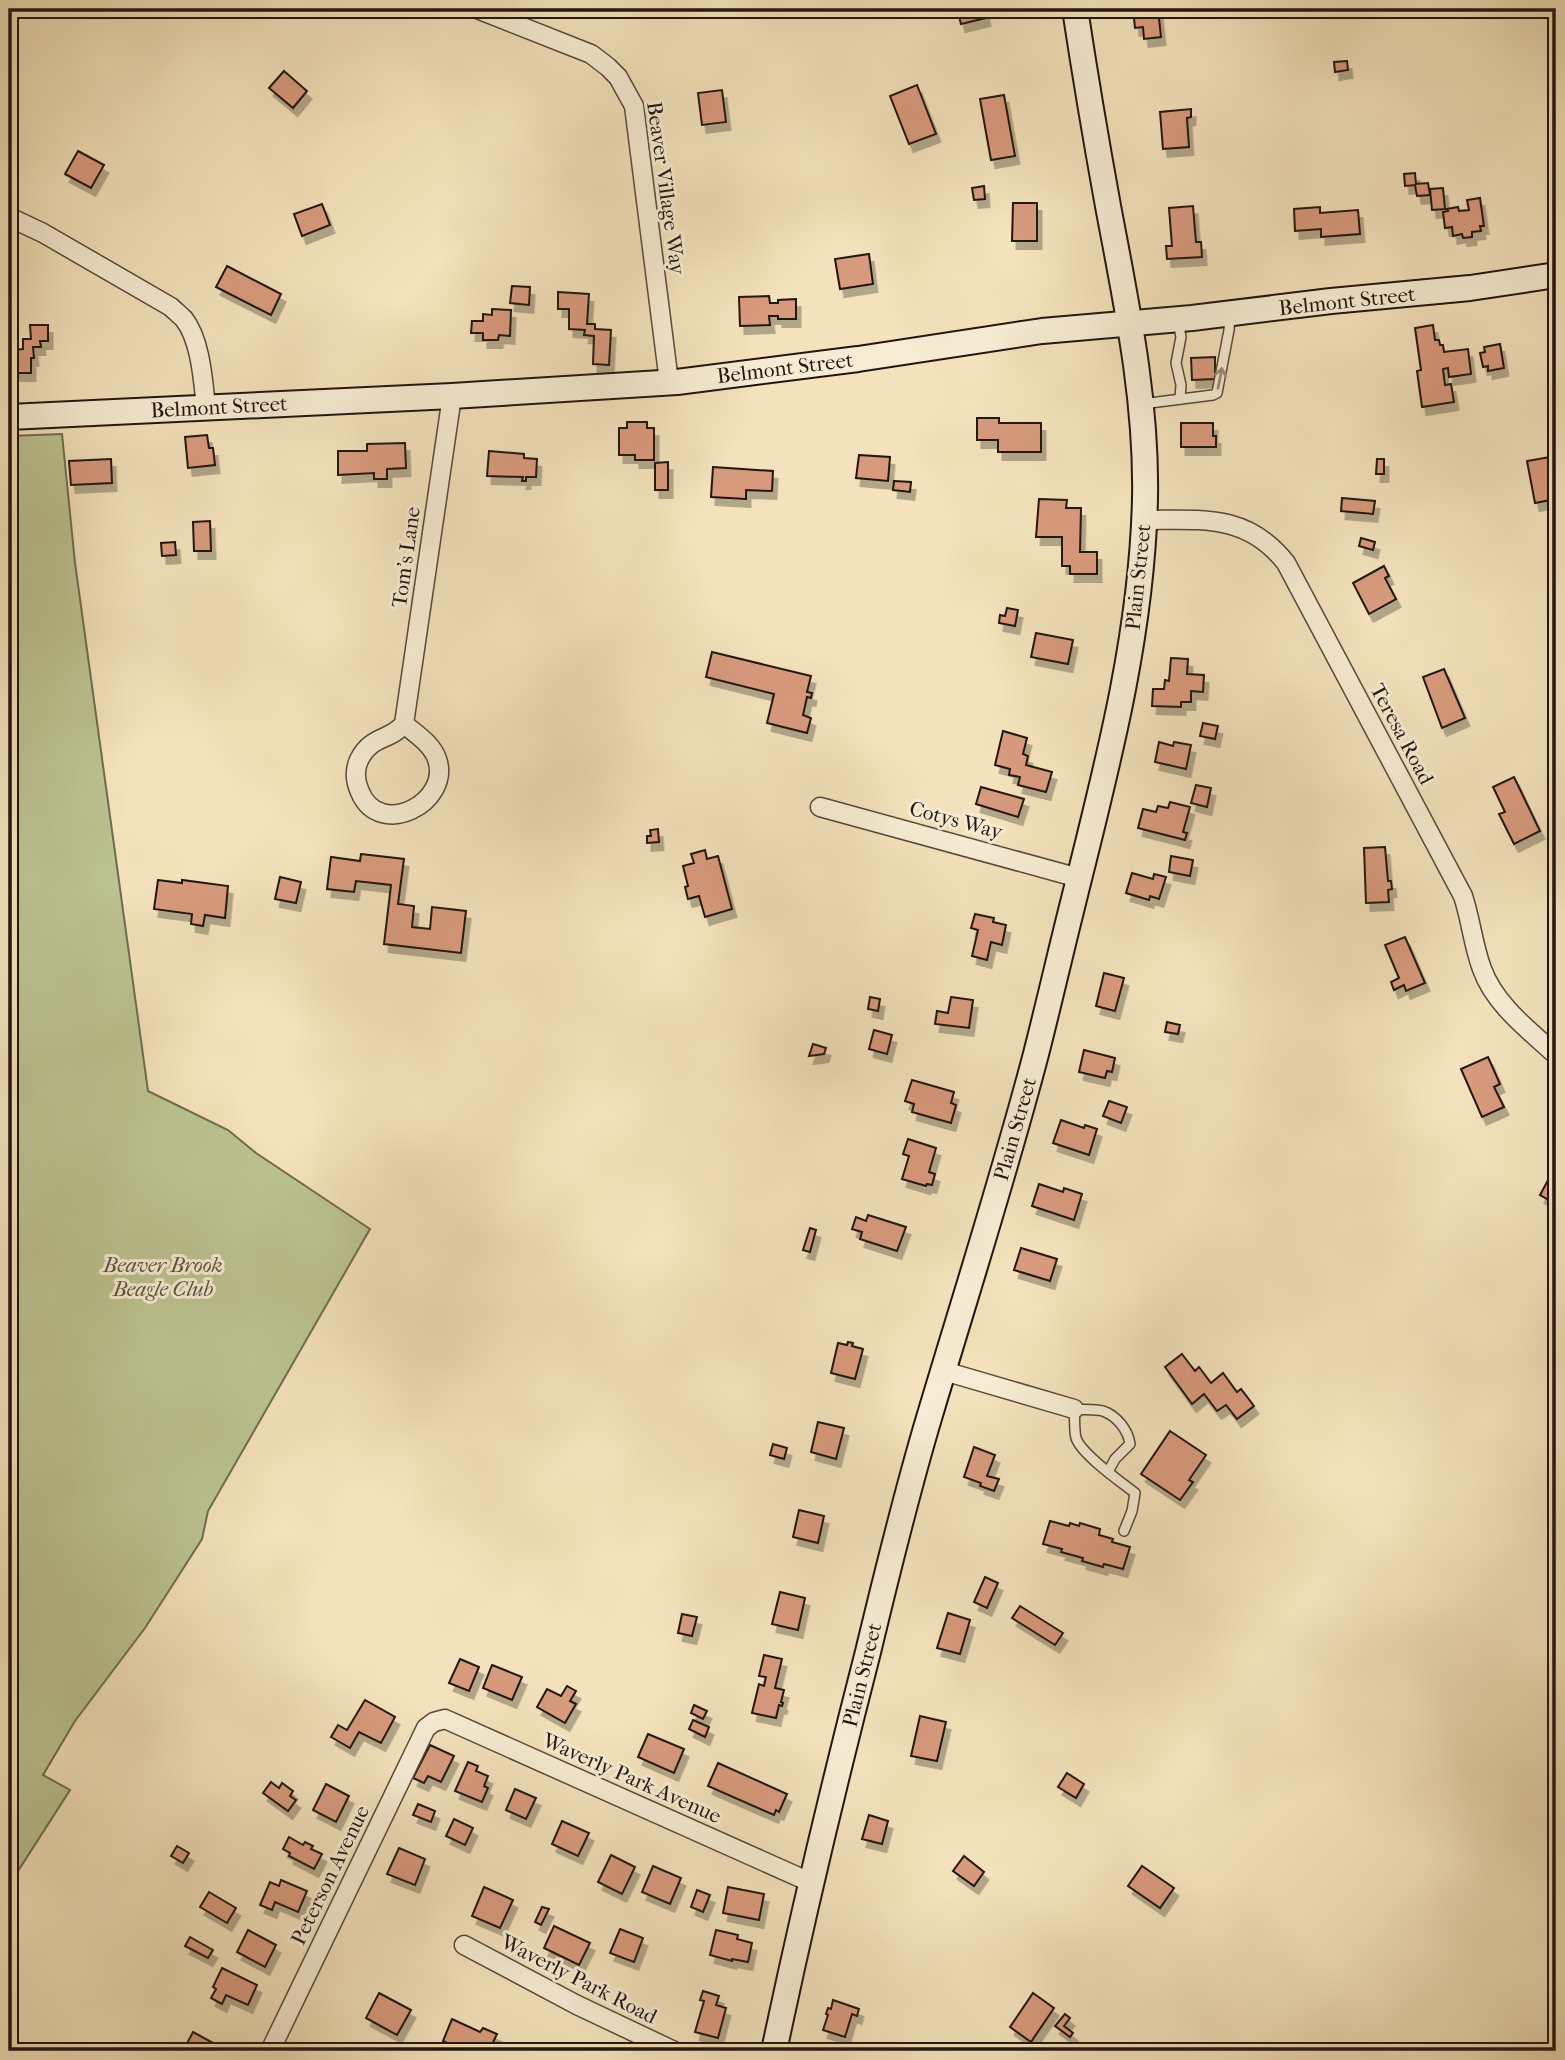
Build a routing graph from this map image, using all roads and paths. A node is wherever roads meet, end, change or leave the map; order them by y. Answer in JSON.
{"nodes":[{"id":1,"x":477,"y":9,"type":"edge"},
{"id":2,"x":1074,"y":9,"type":"edge"},
{"id":3,"x":9,"y":217,"type":"edge"},
{"id":4,"x":1556,"y":275,"type":"edge"},
{"id":5,"x":1230,"y":314,"type":"junction"},
{"id":6,"x":1178,"y":320,"type":"junction"},
{"id":7,"x":1131,"y":323,"type":"junction"},
{"id":8,"x":669,"y":382,"type":"junction"},
{"id":9,"x":452,"y":396,"type":"junction"},
{"id":10,"x":1180,"y":399,"type":"junction"},
{"id":11,"x":1140,"y":404,"type":"junction"},
{"id":12,"x":206,"y":407,"type":"junction"},
{"id":13,"x":9,"y":417,"type":"edge"},
{"id":14,"x":1144,"y":520,"type":"junction"},
{"id":15,"x":404,"y":724,"type":"junction"},
{"id":16,"x":821,"y":807,"type":"dead end"},
{"id":17,"x":1079,"y":878,"type":"junction"},
{"id":18,"x":1556,"y":1055,"type":"edge"},
{"id":19,"x":944,"y":1371,"type":"junction"},
{"id":20,"x":1074,"y":1409,"type":"junction"},
{"id":21,"x":1108,"y":1472,"type":"junction"},
{"id":22,"x":1124,"y":1531,"type":"dead end"},
{"id":23,"x":434,"y":1722,"type":"joint"},
{"id":24,"x":812,"y":1883,"type":"junction"},
{"id":25,"x":464,"y":1945,"type":"dead end"},
{"id":26,"x":271,"y":2051,"type":"edge"},
{"id":27,"x":674,"y":2051,"type":"edge"},
{"id":28,"x":774,"y":2051,"type":"edge"}],
"edges":[{"from":1,"to":8,"type":"street","name":"Beaver Village Way"},
{"from":2,"to":7,"type":"main road","name":"Plain Street"},
{"from":3,"to":12,"type":"street"},
{"from":4,"to":5,"type":"main road","name":"Belmont Street"},
{"from":5,"to":6,"type":"main road","name":"Belmont Street"},
{"from":10,"to":5,"type":"lane","one_way":true},
{"from":6,"to":7,"type":"main road","name":"Belmont Street"},
{"from":6,"to":10,"type":"lane"},
{"from":7,"to":8,"type":"main road","name":"Belmont Street"},
{"from":7,"to":11,"type":"main road","name":"Plain Street"},
{"from":8,"to":9,"type":"main road","name":"Belmont Street"},
{"from":9,"to":12,"type":"main road","name":"Belmont Street"},
{"from":9,"to":15,"type":"street","name":"Tom's Lane"},
{"from":10,"to":11,"type":"lane"},
{"from":11,"to":14,"type":"main road","name":"Plain Street"},
{"from":12,"to":13,"type":"main road","name":"Belmont Street"},
{"from":14,"to":17,"type":"main road","name":"Plain Street"},
{"from":14,"to":18,"type":"street","name":"Teresa Road"},
{"from":15,"to":15,"type":"street"},
{"from":16,"to":17,"type":"street","name":"Cotys Way"},
{"from":17,"to":19,"type":"main road","name":"Plain Street"},
{"from":19,"to":20,"type":"street"},
{"from":19,"to":24,"type":"main road","name":"Plain Street"},
{"from":20,"to":21,"type":"lane"},
{"from":20,"to":21,"type":"lane"},
{"from":21,"to":22,"type":"lane"},
{"from":23,"to":24,"type":"street","name":"Waverly Park Avenue"},
{"from":23,"to":26,"type":"street","name":"Peterson Avenue"},
{"from":24,"to":28,"type":"main road","name":"Plain Street"},
{"from":25,"to":27,"type":"street","name":"Waverly Park Road"}]}
